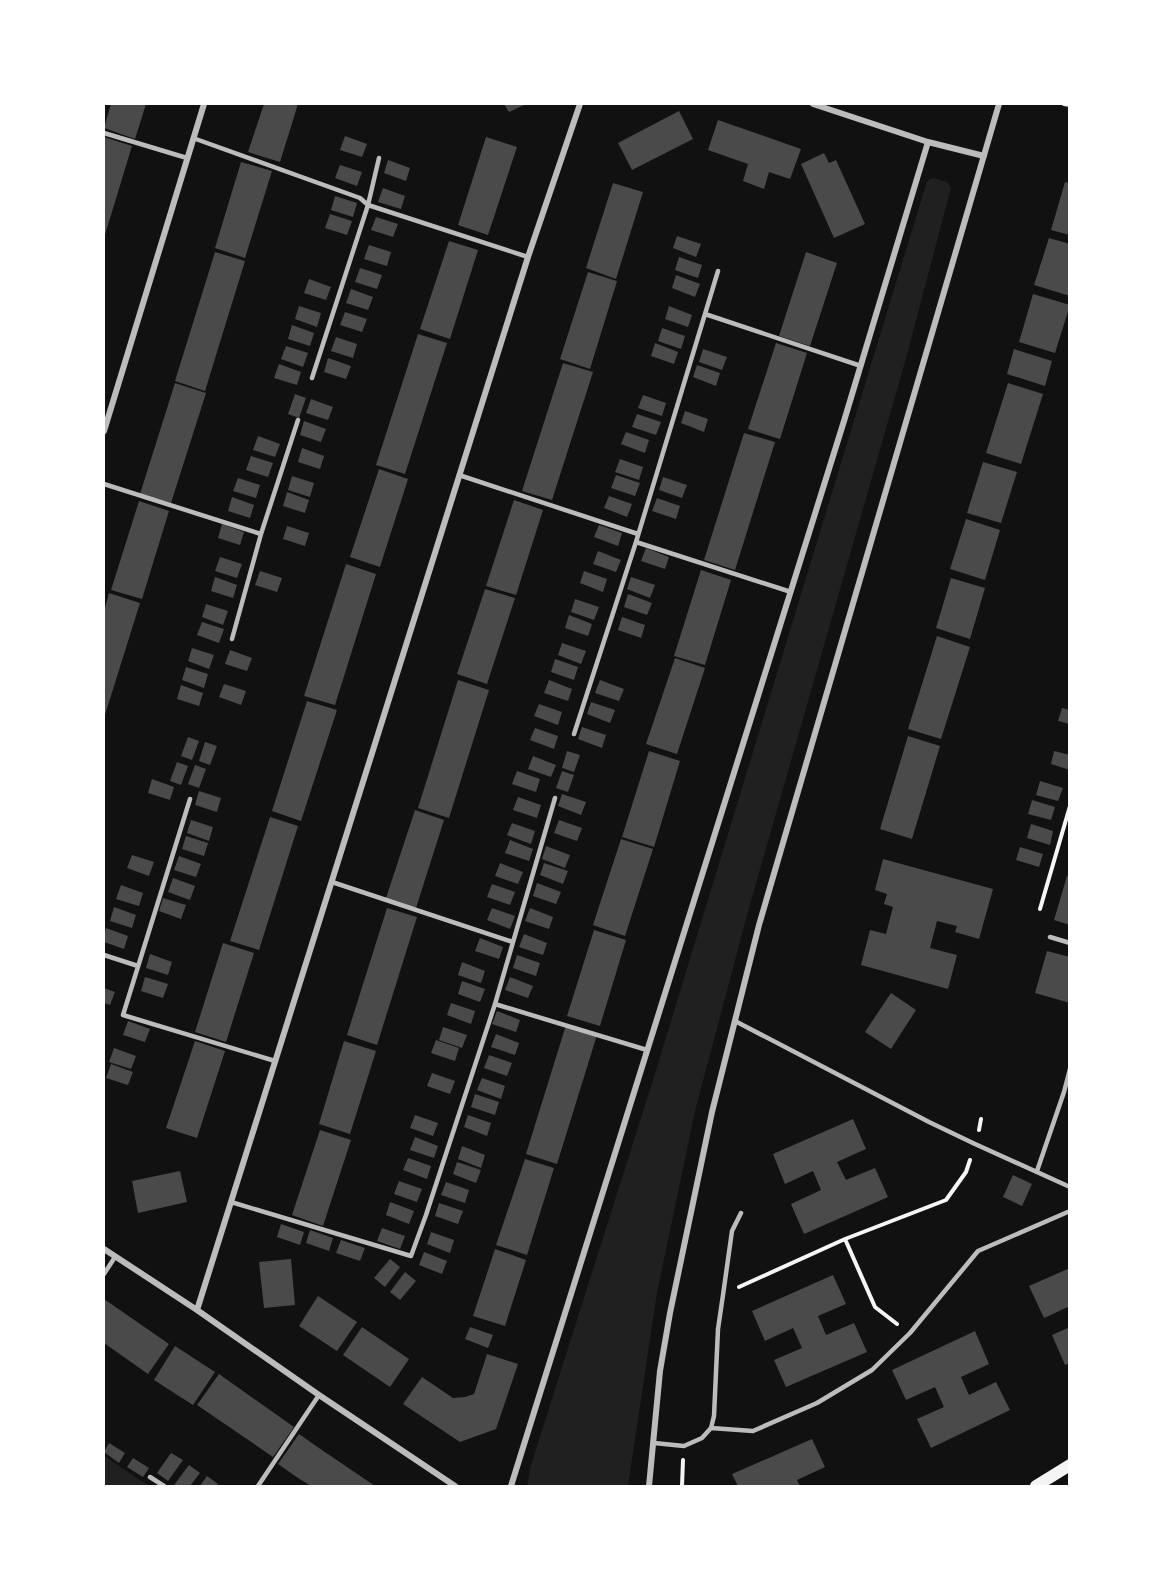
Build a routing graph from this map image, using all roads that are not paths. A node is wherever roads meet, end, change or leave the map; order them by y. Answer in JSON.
{"nodes":[{"id":1,"x":204,"y":104,"type":"edge"},
{"id":2,"x":580,"y":104,"type":"edge"},
{"id":3,"x":816,"y":104,"type":"edge"},
{"id":4,"x":999,"y":104,"type":"edge"},
{"id":5,"x":104,"y":133,"type":"edge"},
{"id":6,"x":193,"y":138,"type":"junction"},
{"id":7,"x":928,"y":142,"type":"junction"},
{"id":8,"x":984,"y":156,"type":"junction"},
{"id":9,"x":187,"y":158,"type":"junction"},
{"id":10,"x":379,"y":158,"type":"dead end"},
{"id":11,"x":368,"y":205,"type":"junction"},
{"id":12,"x":528,"y":257,"type":"junction"},
{"id":13,"x":718,"y":271,"type":"dead end"},
{"id":14,"x":705,"y":314,"type":"junction"},
{"id":15,"x":861,"y":366,"type":"junction"},
{"id":16,"x":312,"y":378,"type":"dead end"},
{"id":17,"x":298,"y":420,"type":"dead end"},
{"id":18,"x":104,"y":431,"type":"edge"},
{"id":19,"x":459,"y":475,"type":"junction"},
{"id":20,"x":104,"y":484,"type":"edge"},
{"id":21,"x":261,"y":534,"type":"junction"},
{"id":22,"x":638,"y":534,"type":"junction"},
{"id":23,"x":636,"y":542,"type":"junction"},
{"id":24,"x":791,"y":592,"type":"junction"},
{"id":25,"x":232,"y":639,"type":"dead end"},
{"id":26,"x":574,"y":734,"type":"dead end"},
{"id":27,"x":555,"y":798,"type":"dead end"},
{"id":28,"x":190,"y":799,"type":"dead end"},
{"id":29,"x":332,"y":882,"type":"junction"},
{"id":30,"x":1050,"y":937,"type":"dead end"},
{"id":31,"x":513,"y":942,"type":"junction"},
{"id":32,"x":1070,"y":943,"type":"edge"},
{"id":33,"x":104,"y":955,"type":"edge"},
{"id":34,"x":138,"y":966,"type":"junction"},
{"id":35,"x":495,"y":1004,"type":"junction"},
{"id":36,"x":735,"y":1021,"type":"junction"},
{"id":37,"x":647,"y":1050,"type":"junction"},
{"id":38,"x":275,"y":1061,"type":"junction"},
{"id":39,"x":1070,"y":1069,"type":"edge"},
{"id":40,"x":1037,"y":1171,"type":"junction"},
{"id":41,"x":1070,"y":1187,"type":"edge"},
{"id":42,"x":231,"y":1202,"type":"junction"},
{"id":43,"x":1070,"y":1211,"type":"edge"},
{"id":44,"x":741,"y":1213,"type":"dead end"},
{"id":45,"x":104,"y":1248,"type":"edge"},
{"id":46,"x":116,"y":1257,"type":"junction"},
{"id":47,"x":104,"y":1274,"type":"edge"},
{"id":48,"x":197,"y":1310,"type":"junction"},
{"id":49,"x":319,"y":1395,"type":"junction"},
{"id":50,"x":711,"y":1428,"type":"junction"},
{"id":51,"x":654,"y":1443,"type":"junction"},
{"id":52,"x":1070,"y":1465,"type":"edge"},
{"id":53,"x":150,"y":1477,"type":"dead end"},
{"id":54,"x":164,"y":1486,"type":"edge"},
{"id":55,"x":258,"y":1486,"type":"edge"},
{"id":56,"x":455,"y":1486,"type":"edge"},
{"id":57,"x":511,"y":1486,"type":"edge"},
{"id":58,"x":648,"y":1486,"type":"edge"},
{"id":59,"x":1036,"y":1486,"type":"edge"}],
"edges":[{"from":1,"to":6,"type":"street"},
{"from":2,"to":12,"type":"street"},
{"from":3,"to":7,"type":"street"},
{"from":4,"to":8,"type":"street"},
{"from":5,"to":9,"type":"lane"},
{"from":6,"to":9,"type":"street"},
{"from":6,"to":11,"type":"lane"},
{"from":7,"to":8,"type":"street"},
{"from":7,"to":15,"type":"street"},
{"from":8,"to":36,"type":"street"},
{"from":9,"to":18,"type":"street"},
{"from":10,"to":11,"type":"lane"},
{"from":11,"to":12,"type":"lane"},
{"from":11,"to":16,"type":"lane"},
{"from":12,"to":19,"type":"street"},
{"from":13,"to":14,"type":"lane"},
{"from":14,"to":15,"type":"lane"},
{"from":14,"to":22,"type":"lane"},
{"from":15,"to":24,"type":"street"},
{"from":17,"to":21,"type":"lane"},
{"from":19,"to":22,"type":"lane"},
{"from":19,"to":29,"type":"street"},
{"from":20,"to":21,"type":"lane"},
{"from":21,"to":25,"type":"lane"},
{"from":22,"to":23,"type":"lane"},
{"from":23,"to":24,"type":"lane"},
{"from":23,"to":26,"type":"lane"},
{"from":24,"to":37,"type":"street"},
{"from":27,"to":31,"type":"lane"},
{"from":28,"to":34,"type":"lane"},
{"from":29,"to":31,"type":"lane"},
{"from":29,"to":38,"type":"street"},
{"from":30,"to":32,"type":"lane"},
{"from":31,"to":35,"type":"lane"},
{"from":33,"to":34,"type":"lane"},
{"from":34,"to":38,"type":"lane"},
{"from":35,"to":37,"type":"lane"},
{"from":35,"to":42,"type":"lane"},
{"from":36,"to":40,"type":"lane"},
{"from":36,"to":51,"type":"street"},
{"from":37,"to":57,"type":"street"},
{"from":38,"to":42,"type":"street"},
{"from":39,"to":40,"type":"lane"},
{"from":40,"to":41,"type":"lane"},
{"from":42,"to":48,"type":"street"},
{"from":43,"to":50,"type":"lane"},
{"from":44,"to":50,"type":"lane"},
{"from":45,"to":46,"type":"street"},
{"from":46,"to":47,"type":"lane"},
{"from":46,"to":48,"type":"street"},
{"from":48,"to":49,"type":"street"},
{"from":49,"to":55,"type":"lane"},
{"from":49,"to":56,"type":"street"},
{"from":50,"to":51,"type":"lane"},
{"from":51,"to":58,"type":"street"},
{"from":52,"to":59,"type":"main road"},
{"from":53,"to":54,"type":"lane"}]}
